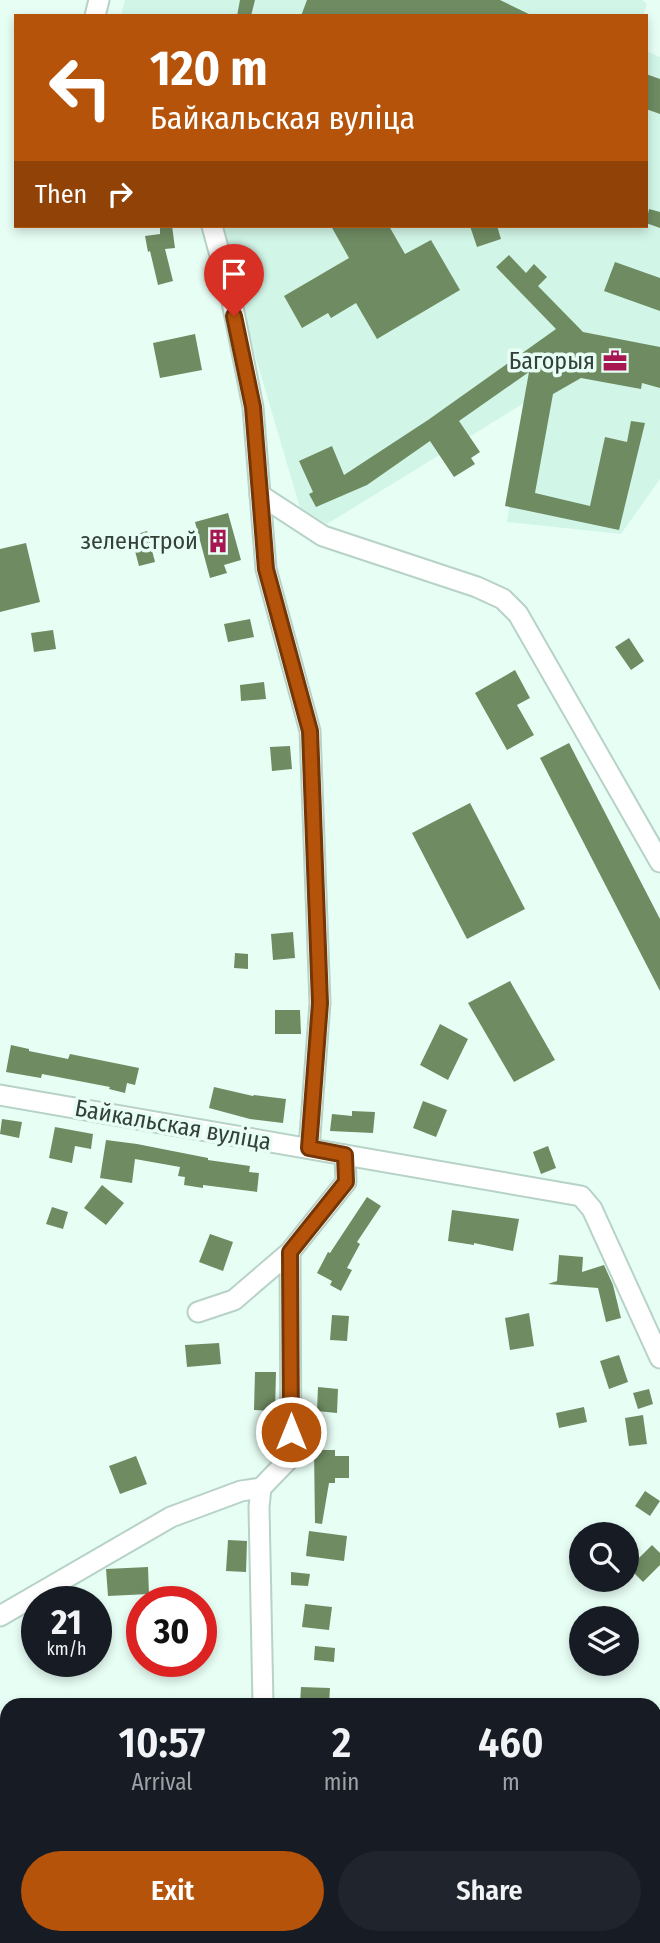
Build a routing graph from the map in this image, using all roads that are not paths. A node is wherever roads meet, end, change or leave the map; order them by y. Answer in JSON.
{"nodes":[{"id":1,"x":213,"y":228,"type":"edge"},
{"id":2,"x":260,"y":495,"type":"junction"},
{"id":3,"x":660,"y":862,"type":"edge"},
{"id":4,"x":0,"y":1096,"type":"edge"},
{"id":5,"x":309,"y":1148,"type":"junction"},
{"id":6,"x":345,"y":1155,"type":"junction"},
{"id":7,"x":290,"y":1252,"type":"junction"},
{"id":8,"x":198,"y":1312,"type":"dead end"},
{"id":9,"x":660,"y":1358,"type":"edge"},
{"id":10,"x":261,"y":1488,"type":"junction"},
{"id":11,"x":0,"y":1616,"type":"edge"},
{"id":12,"x":263,"y":1698,"type":"edge"}],
"edges":[{"from":1,"to":2,"type":"street"},
{"from":2,"to":3,"type":"street"},
{"from":2,"to":5,"type":"street"},
{"from":4,"to":5,"type":"street","name":"Байкальская вуліца"},
{"from":5,"to":6,"type":"street","name":"Байкальская вуліца"},
{"from":6,"to":7,"type":"street"},
{"from":6,"to":9,"type":"street","name":"Байкальская вуліца"},
{"from":7,"to":8,"type":"street"},
{"from":7,"to":10,"type":"street"},
{"from":10,"to":11,"type":"street"},
{"from":10,"to":12,"type":"street"}]}
